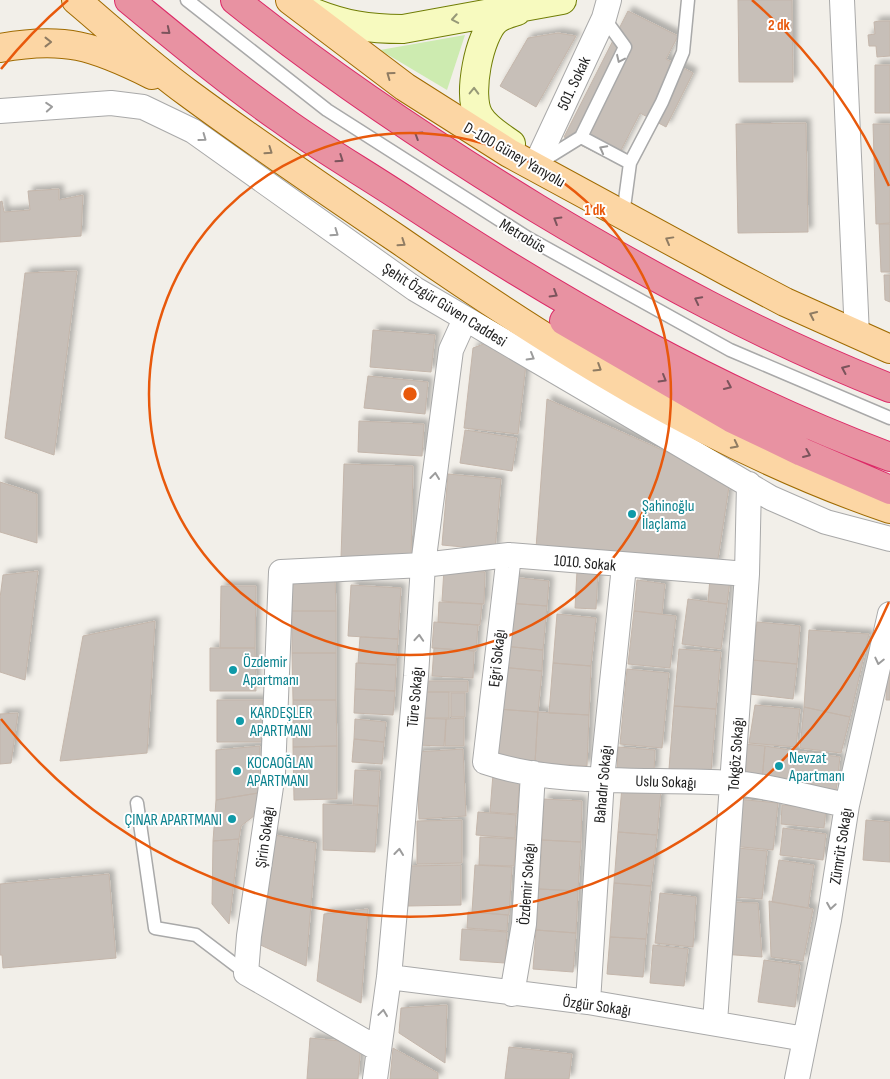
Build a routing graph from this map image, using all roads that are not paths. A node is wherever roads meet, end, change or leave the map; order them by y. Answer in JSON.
{"nodes":[{"id":1,"x":76,"y":0,"type":"edge"},
{"id":2,"x":129,"y":0,"type":"edge"},
{"id":3,"x":187,"y":0,"type":"edge"},
{"id":4,"x":236,"y":0,"type":"edge"},
{"id":5,"x":688,"y":0,"type":"edge"},
{"id":6,"x":842,"y":0,"type":"edge"},
{"id":7,"x":550,"y":2,"type":"edge"},
{"id":8,"x":293,"y":3,"type":"edge"},
{"id":9,"x":606,"y":9,"type":"edge"},
{"id":10,"x":0,"y":48,"type":"edge"},
{"id":11,"x":186,"y":92,"type":"junction"},
{"id":12,"x":0,"y":111,"type":"edge"},
{"id":13,"x":581,"y":137,"type":"junction"},
{"id":14,"x":630,"y":164,"type":"junction"},
{"id":15,"x":535,"y":166,"type":"junction"},
{"id":16,"x":623,"y":215,"type":"junction"},
{"id":17,"x":467,"y":241,"type":"junction"},
{"id":18,"x":465,"y":319,"type":"junction"},
{"id":19,"x":857,"y":335,"type":"junction"},
{"id":20,"x":890,"y":349,"type":"edge"},
{"id":21,"x":890,"y":388,"type":"edge"},
{"id":22,"x":639,"y":406,"type":"junction"},
{"id":23,"x":890,"y":418,"type":"edge"},
{"id":24,"x":890,"y":457,"type":"edge"},
{"id":25,"x":750,"y":484,"type":"junction"},
{"id":26,"x":890,"y":490,"type":"edge"},
{"id":27,"x":890,"y":509,"type":"edge"},
{"id":28,"x":890,"y":539,"type":"edge"},
{"id":29,"x":509,"y":555,"type":"junction"},
{"id":30,"x":423,"y":565,"type":"junction"},
{"id":31,"x":624,"y":566,"type":"junction"},
{"id":32,"x":747,"y":574,"type":"junction"},
{"id":33,"x":890,"y":614,"type":"edge"},
{"id":34,"x":485,"y":762,"type":"joint"},
{"id":35,"x":533,"y":773,"type":"junction"},
{"id":36,"x":602,"y":779,"type":"junction"},
{"id":37,"x":733,"y":783,"type":"junction"},
{"id":38,"x":137,"y":803,"type":"dead end"},
{"id":39,"x":847,"y":804,"type":"junction"},
{"id":40,"x":246,"y":973,"type":"junction"},
{"id":41,"x":389,"y":977,"type":"junction"},
{"id":42,"x":512,"y":994,"type":"junction"},
{"id":43,"x":588,"y":1002,"type":"junction"},
{"id":44,"x":715,"y":1022,"type":"junction"},
{"id":45,"x":805,"y":1038,"type":"junction"},
{"id":46,"x":378,"y":1049,"type":"junction"},
{"id":47,"x":375,"y":1079,"type":"edge"},
{"id":48,"x":797,"y":1079,"type":"edge"}],
"edges":[{"from":1,"to":11,"type":"main road"},
{"from":2,"to":17,"type":"highway","one_way":true},
{"from":3,"to":23,"type":"lane","name":"Metrobüs"},
{"from":21,"to":4,"type":"highway","one_way":true},
{"from":5,"to":14,"type":"lane"},
{"from":6,"to":19,"type":"street"},
{"from":7,"to":8,"type":"main road","one_way":true},
{"from":15,"to":7,"type":"main road","one_way":true},
{"from":15,"to":8,"type":"main road","name":"D-100 Güney Yanyolu","one_way":true},
{"from":9,"to":13,"type":"lane","one_way":true},
{"from":9,"to":15,"type":"street","name":"501. Sokak"},
{"from":10,"to":11,"type":"main road","one_way":true},
{"from":11,"to":22,"type":"main road","one_way":true},
{"from":12,"to":18,"type":"street","name":"Şehit Özgür Güven Caddesi","one_way":true},
{"from":14,"to":13,"type":"lane","one_way":true},
{"from":13,"to":15,"type":"lane"},
{"from":14,"to":16,"type":"lane"},
{"from":15,"to":16,"type":"main road","name":"D-100 Güney Yanyolu"},
{"from":19,"to":16,"type":"main road","name":"D-100 Güney Yanyolu","one_way":true},
{"from":17,"to":24,"type":"highway","one_way":true},
{"from":17,"to":26,"type":"highway","one_way":true},
{"from":18,"to":22,"type":"street","name":"Şehit Özgür Güven Caddesi","one_way":true},
{"from":30,"to":18,"type":"street","name":"Türe Sokağı","one_way":true},
{"from":19,"to":20,"type":"main road","name":"D-100 Güney Yanyolu"},
{"from":22,"to":25,"type":"street","name":"Şehit Özgür Güven Caddesi"},
{"from":22,"to":27,"type":"main road","one_way":true},
{"from":25,"to":28,"type":"street","name":"Şehit Özgür Güven Caddesi"},
{"from":25,"to":32,"type":"street","name":"Tokgöz Sokağı"},
{"from":29,"to":30,"type":"street","name":"1010. Sokak"},
{"from":29,"to":31,"type":"street","name":"1010. Sokak"},
{"from":29,"to":34,"type":"street","name":"Eğri Sokağı"},
{"from":30,"to":40,"type":"street","name":"Şirin Sokağı"},
{"from":41,"to":30,"type":"street","name":"Türe Sokağı","one_way":true},
{"from":31,"to":32,"type":"street","name":"1010. Sokak"},
{"from":31,"to":36,"type":"street","name":"Bahadır Sokağı"},
{"from":32,"to":37,"type":"street","name":"Tokgöz Sokağı"},
{"from":33,"to":39,"type":"street","name":"Zümrüt Sokağı","one_way":true},
{"from":34,"to":35,"type":"street","name":"Uslu Sokağı"},
{"from":35,"to":36,"type":"street","name":"Uslu Sokağı"},
{"from":35,"to":42,"type":"street","name":"Özdemir Sokağı"},
{"from":36,"to":37,"type":"street","name":"Uslu Sokağı"},
{"from":36,"to":43,"type":"street","name":"Bahadır Sokağı"},
{"from":37,"to":39,"type":"street","name":"Uslu Sokağı"},
{"from":37,"to":44,"type":"street","name":"Tokgöz Sokağı"},
{"from":38,"to":40,"type":"lane"},
{"from":39,"to":45,"type":"street","name":"Zümrüt Sokağı","one_way":true},
{"from":40,"to":46,"type":"street"},
{"from":41,"to":42,"type":"street","name":"Özgür Sokağı"},
{"from":46,"to":41,"type":"street","name":"Türe Sokağı","one_way":true},
{"from":42,"to":43,"type":"street","name":"Özgür Sokağı"},
{"from":43,"to":44,"type":"street","name":"Özgür Sokağı"},
{"from":44,"to":45,"type":"street","name":"Özgür Sokağı"},
{"from":45,"to":48,"type":"street","name":"Zümrüt Sokağı"},
{"from":46,"to":47,"type":"street","name":"Türe Sokağı"}]}
